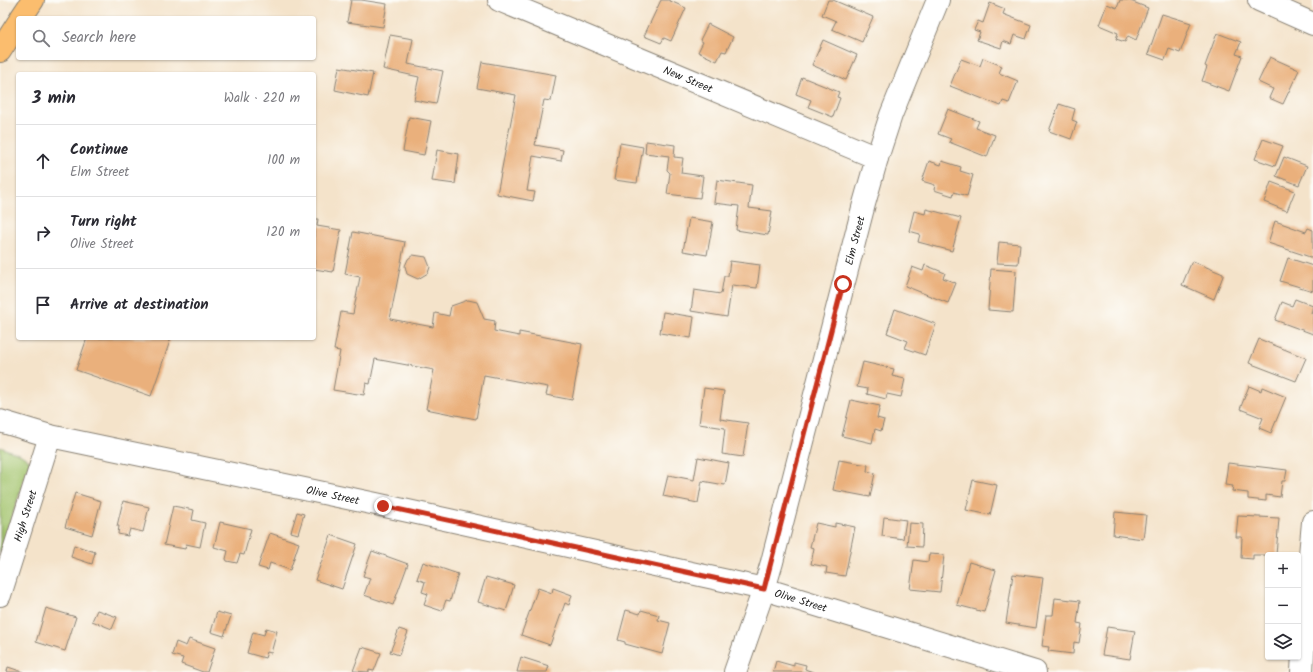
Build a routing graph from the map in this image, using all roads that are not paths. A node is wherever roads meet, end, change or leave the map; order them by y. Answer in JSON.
{"nodes":[{"id":1,"x":33,"y":0,"type":"edge"},
{"id":2,"x":499,"y":0,"type":"edge"},
{"id":3,"x":938,"y":0,"type":"edge"},
{"id":4,"x":1259,"y":0,"type":"edge"},
{"id":5,"x":22,"y":16,"type":"edge"},
{"id":6,"x":1313,"y":24,"type":"edge"},
{"id":7,"x":16,"y":26,"type":"edge"},
{"id":8,"x":0,"y":51,"type":"edge"},
{"id":9,"x":877,"y":158,"type":"junction"},
{"id":10,"x":0,"y":421,"type":"edge"},
{"id":11,"x":50,"y":436,"type":"junction"},
{"id":12,"x":1313,"y":522,"type":"edge"},
{"id":13,"x":764,"y":589,"type":"junction"},
{"id":14,"x":0,"y":595,"type":"edge"},
{"id":15,"x":1309,"y":599,"type":"edge"},
{"id":16,"x":735,"y":672,"type":"edge"},
{"id":17,"x":1035,"y":672,"type":"edge"},
{"id":18,"x":1302,"y":672,"type":"edge"}],
"edges":[{"from":1,"to":5,"type":"main road"},
{"from":2,"to":9,"type":"street","name":"New Street"},
{"from":3,"to":9,"type":"street","name":"Elm Street"},
{"from":4,"to":6,"type":"street"},
{"from":7,"to":8,"type":"main road"},
{"from":9,"to":13,"type":"street","name":"Elm Street"},
{"from":10,"to":11,"type":"street","name":"Olive Street"},
{"from":11,"to":13,"type":"street","name":"Olive Street"},
{"from":11,"to":14,"type":"street","name":"High Street"},
{"from":12,"to":15,"type":"street"},
{"from":13,"to":16,"type":"street","name":"Elm Street"},
{"from":13,"to":17,"type":"street","name":"Olive Street"},
{"from":15,"to":18,"type":"street"}]}
